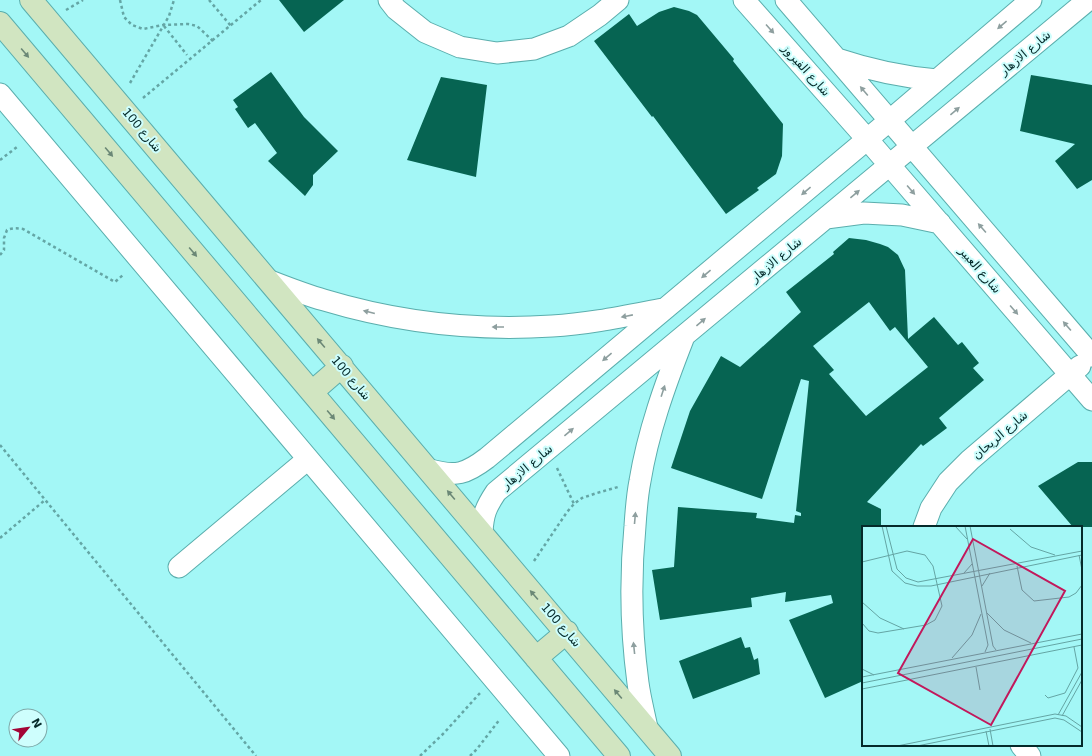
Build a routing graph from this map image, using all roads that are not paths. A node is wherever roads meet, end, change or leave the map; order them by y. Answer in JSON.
{"nodes":[{"id":1,"x":31,"y":0,"type":"edge"},
{"id":2,"x":389,"y":0,"type":"edge"},
{"id":3,"x":618,"y":0,"type":"edge"},
{"id":4,"x":744,"y":0,"type":"edge"},
{"id":5,"x":786,"y":0,"type":"edge"},
{"id":6,"x":1031,"y":0,"type":"edge"},
{"id":7,"x":1088,"y":0,"type":"edge"},
{"id":8,"x":0,"y":23,"type":"edge"},
{"id":9,"x":837,"y":59,"type":"junction"},
{"id":10,"x":937,"y":80,"type":"junction"},
{"id":11,"x":0,"y":94,"type":"edge"},
{"id":12,"x":889,"y":121,"type":"junction"},
{"id":13,"x":867,"y":140,"type":"junction"},
{"id":14,"x":912,"y":147,"type":"junction"},
{"id":15,"x":890,"y":165,"type":"junction"},
{"id":16,"x":826,"y":218,"type":"junction"},
{"id":17,"x":940,"y":223,"type":"junction"},
{"id":18,"x":270,"y":281,"type":"junction"},
{"id":19,"x":665,"y":308,"type":"junction"},
{"id":20,"x":683,"y":337,"type":"junction"},
{"id":21,"x":1092,"y":356,"type":"edge"},
{"id":22,"x":342,"y":366,"type":"junction"},
{"id":23,"x":1070,"y":375,"type":"junction"},
{"id":24,"x":312,"y":392,"type":"junction"},
{"id":25,"x":1092,"y":400,"type":"edge"},
{"id":26,"x":487,"y":458,"type":"junction"},
{"id":27,"x":308,"y":459,"type":"junction"},
{"id":28,"x":430,"y":470,"type":"junction"},
{"id":29,"x":508,"y":483,"type":"junction"},
{"id":30,"x":924,"y":526,"type":"edge"},
{"id":31,"x":482,"y":532,"type":"junction"},
{"id":32,"x":179,"y":567,"type":"dead end"},
{"id":33,"x":567,"y":632,"type":"junction"},
{"id":34,"x":536,"y":658,"type":"junction"},
{"id":35,"x":647,"y":728,"type":"junction"},
{"id":36,"x":1022,"y":746,"type":"edge"},
{"id":37,"x":559,"y":756,"type":"edge"},
{"id":38,"x":619,"y":756,"type":"edge"},
{"id":39,"x":670,"y":756,"type":"edge"},
{"id":40,"x":1030,"y":756,"type":"edge"}],
"edges":[{"from":1,"to":18,"type":"street","name":"شارع 100"},
{"from":2,"to":3,"type":"street"},
{"from":4,"to":13,"type":"street","name":"شارع الفيروز","one_way":true},
{"from":5,"to":9,"type":"street"},
{"from":6,"to":10,"type":"street","one_way":true},
{"from":14,"to":7,"type":"street","name":"شارع الازهار","one_way":true},
{"from":8,"to":24,"type":"street","one_way":true},
{"from":9,"to":10,"type":"street"},
{"from":12,"to":9,"type":"street","one_way":true},
{"from":10,"to":12,"type":"street"},
{"from":11,"to":27,"type":"street"},
{"from":12,"to":13,"type":"street"},
{"from":12,"to":14,"type":"street"},
{"from":13,"to":15,"type":"street","name":"شارع العبير"},
{"from":13,"to":19,"type":"street","one_way":true},
{"from":14,"to":15,"type":"street","name":"شارع الازهار"},
{"from":21,"to":14,"type":"street","one_way":true},
{"from":16,"to":15,"type":"street","name":"شارع الازهار","one_way":true},
{"from":15,"to":17,"type":"street","name":"شارع العبير","one_way":true},
{"from":16,"to":17,"type":"street"},
{"from":20,"to":16,"type":"street","name":"شارع الازهار","one_way":true},
{"from":17,"to":23,"type":"street","name":"شارع العبير","one_way":true},
{"from":19,"to":18,"type":"street","one_way":true},
{"from":22,"to":18,"type":"street","name":"شارع 100","one_way":true},
{"from":19,"to":26,"type":"street","one_way":true},
{"from":29,"to":20,"type":"street","name":"شارع الازهار","one_way":true},
{"from":35,"to":20,"type":"street","one_way":true},
{"from":21,"to":23,"type":"street","name":"شارع الريحان"},
{"from":22,"to":24,"type":"street"},
{"from":22,"to":28,"type":"street","name":"شارع 100"},
{"from":23,"to":25,"type":"street","name":"شارع العبير"},
{"from":23,"to":30,"type":"street","name":"شارع الريحان"},
{"from":24,"to":34,"type":"street","one_way":true},
{"from":26,"to":28,"type":"street"},
{"from":26,"to":29,"type":"street"},
{"from":27,"to":32,"type":"street"},
{"from":27,"to":37,"type":"street"},
{"from":31,"to":28,"type":"street","name":"شارع 100","one_way":true},
{"from":29,"to":31,"type":"street","name":"شارع الازهار"},
{"from":33,"to":31,"type":"street","name":"شارع 100","one_way":true},
{"from":33,"to":34,"type":"street"},
{"from":35,"to":33,"type":"street","name":"شارع 100","one_way":true},
{"from":34,"to":38,"type":"street"},
{"from":35,"to":39,"type":"street","name":"شارع 100"},
{"from":36,"to":40,"type":"street"}]}
